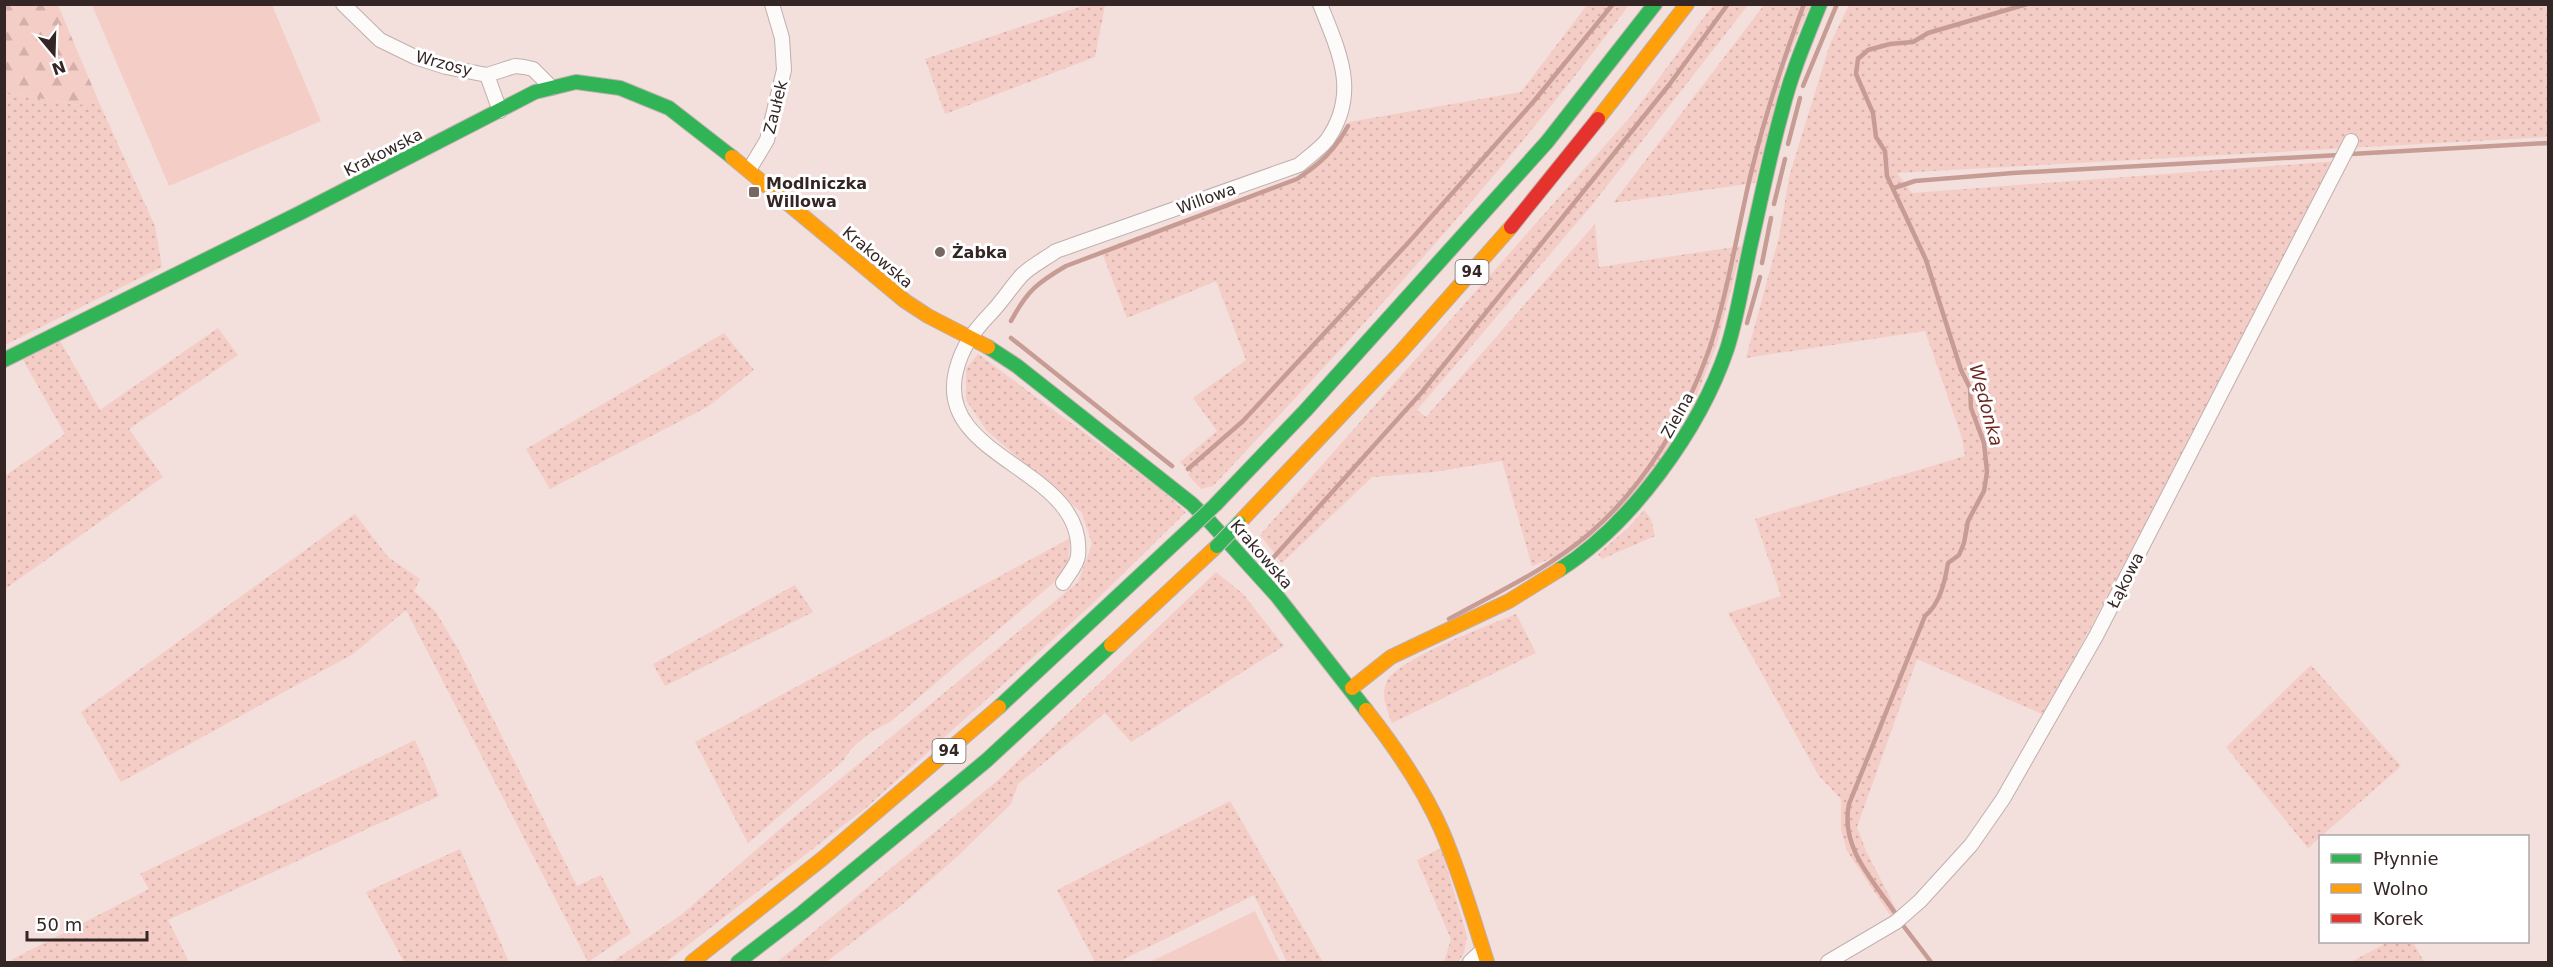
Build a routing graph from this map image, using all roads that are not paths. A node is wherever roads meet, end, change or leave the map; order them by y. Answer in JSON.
{"nodes":[{"id":1,"x":344,"y":4,"type":"edge"},
{"id":2,"x":772,"y":4,"type":"edge"},
{"id":3,"x":1320,"y":4,"type":"edge"},
{"id":4,"x":1655,"y":4,"type":"edge"},
{"id":5,"x":1687,"y":4,"type":"edge"},
{"id":6,"x":1820,"y":4,"type":"edge"},
{"id":7,"x":487,"y":75,"type":"junction"},
{"id":8,"x":552,"y":88,"type":"junction"},
{"id":9,"x":500,"y":111,"type":"junction"},
{"id":10,"x":2352,"y":141,"type":"dead end"},
{"id":11,"x":748,"y":170,"type":"junction"},
{"id":12,"x":970,"y":336,"type":"junction"},
{"id":13,"x":4,"y":360,"type":"edge"},
{"id":14,"x":1063,"y":584,"type":"dead end"},
{"id":15,"x":1352,"y":688,"type":"junction"},
{"id":16,"x":1485,"y":956,"type":"edge"},
{"id":17,"x":692,"y":963,"type":"edge"},
{"id":18,"x":738,"y":963,"type":"edge"},
{"id":19,"x":1470,"y":963,"type":"edge"},
{"id":20,"x":1828,"y":963,"type":"edge"}],
"edges":[{"from":1,"to":7,"type":"street","name":"Wrzosy"},
{"from":2,"to":11,"type":"street","name":"Zaułek"},
{"from":3,"to":12,"type":"street","name":"Willowa"},
{"from":4,"to":17,"type":"main road","number":"94","bridge":true},
{"from":5,"to":18,"type":"main road","number":"94","bridge":true},
{"from":6,"to":15,"type":"main road","name":"Zielna"},
{"from":7,"to":8,"type":"street","name":"Wrzosy"},
{"from":7,"to":9,"type":"street"},
{"from":8,"to":9,"type":"main road","name":"Krakowska"},
{"from":8,"to":11,"type":"main road","name":"Krakowska"},
{"from":9,"to":13,"type":"main road","name":"Krakowska"},
{"from":10,"to":20,"type":"street","name":"Łąkowa"},
{"from":11,"to":12,"type":"main road","name":"Krakowska"},
{"from":12,"to":14,"type":"street","name":"Willowa"},
{"from":12,"to":15,"type":"main road","name":"Krakowska"},
{"from":15,"to":16,"type":"main road","name":"Krakowska"},
{"from":16,"to":19,"type":"street"}]}
